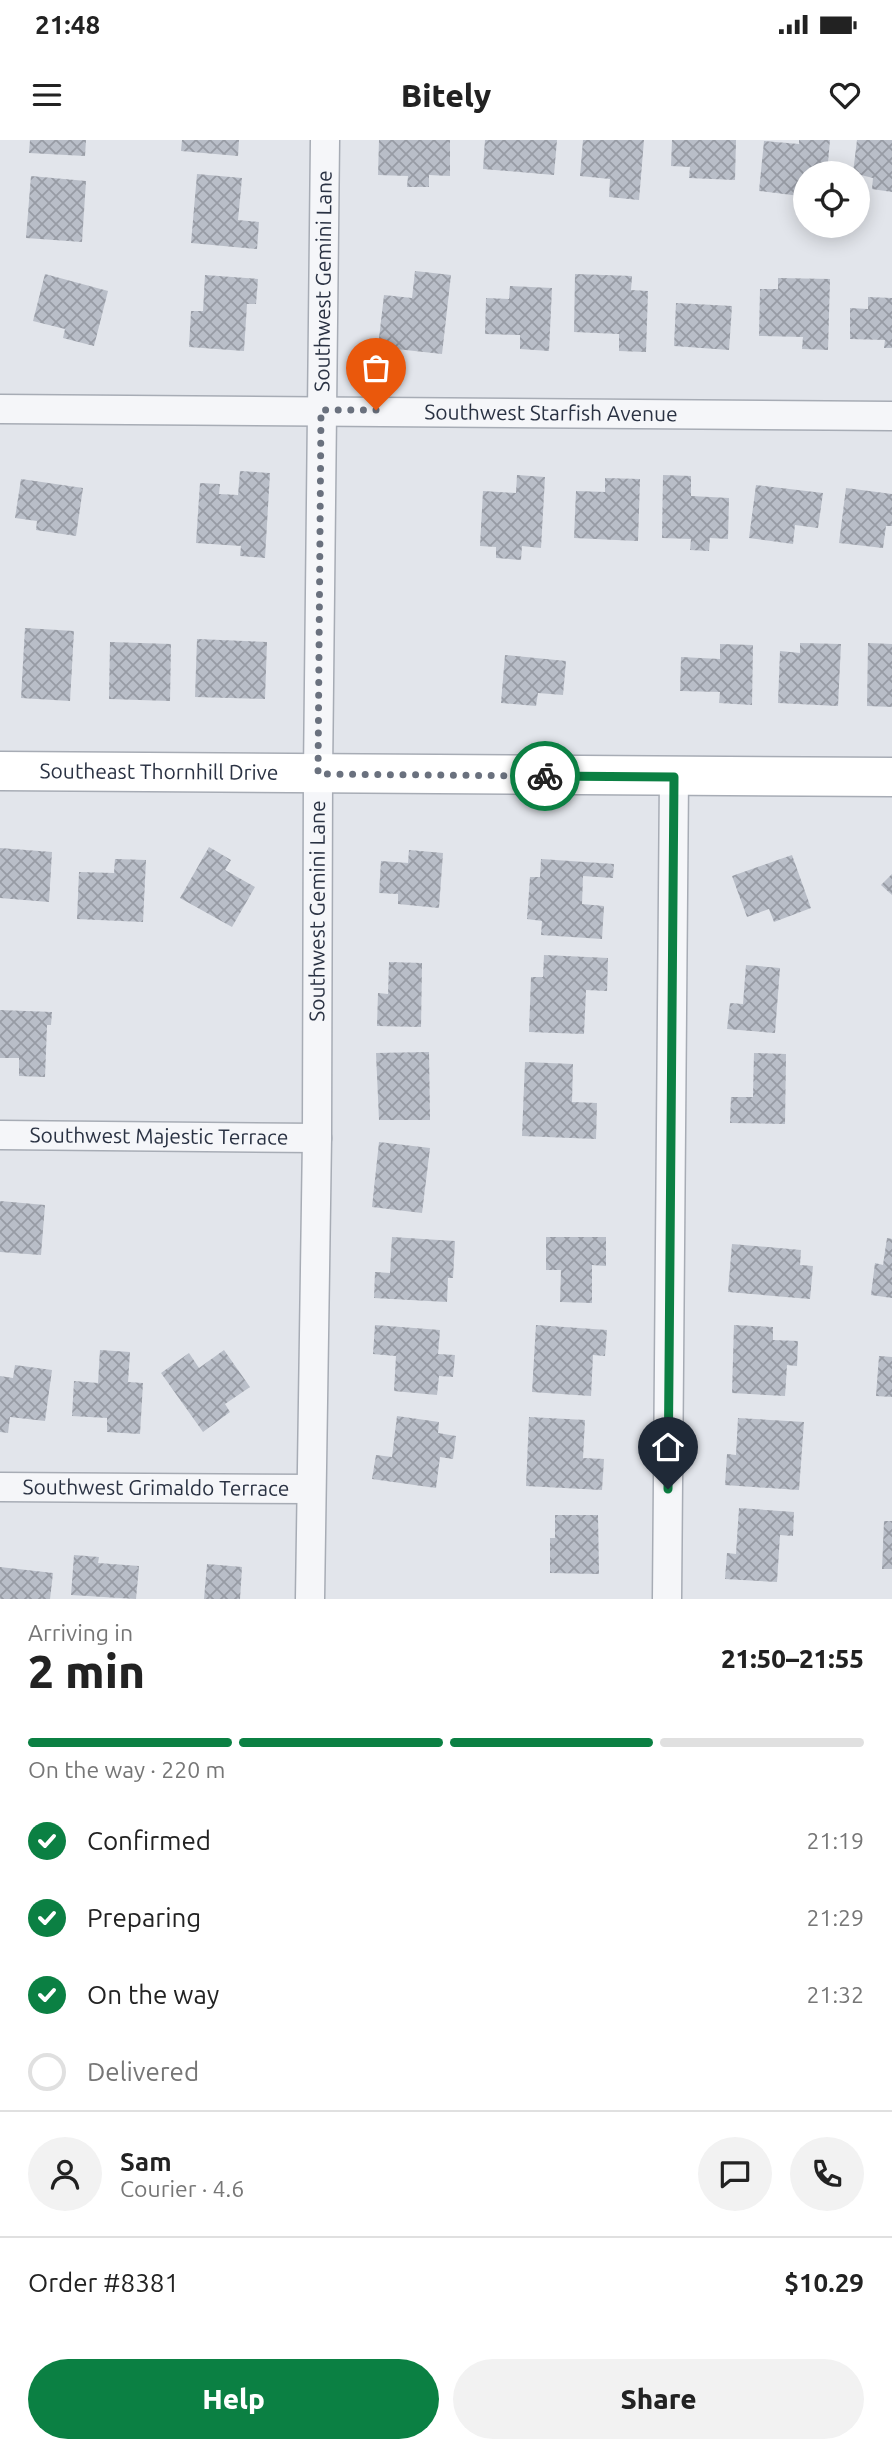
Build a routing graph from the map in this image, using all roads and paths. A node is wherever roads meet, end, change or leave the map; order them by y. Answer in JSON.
{"nodes":[{"id":1,"x":325,"y":140,"type":"edge"},
{"id":2,"x":0,"y":409,"type":"edge"},
{"id":3,"x":321,"y":410,"type":"junction"},
{"id":4,"x":892,"y":416,"type":"edge"},
{"id":5,"x":0,"y":771,"type":"edge"},
{"id":6,"x":318,"y":774,"type":"junction"},
{"id":7,"x":674,"y":777,"type":"junction"},
{"id":8,"x":892,"y":777,"type":"edge"},
{"id":9,"x":0,"y":1135,"type":"edge"},
{"id":10,"x":317,"y":1138,"type":"junction"},
{"id":11,"x":0,"y":1487,"type":"edge"},
{"id":12,"x":310,"y":1489,"type":"junction"},
{"id":13,"x":310,"y":1599,"type":"edge"},
{"id":14,"x":667,"y":1599,"type":"edge"}],
"edges":[{"from":1,"to":3,"type":"street","name":"Southwest Gemini Lane"},
{"from":2,"to":3,"type":"street","name":"Southwest Starfish Avenue"},
{"from":3,"to":4,"type":"street","name":"Southwest Starfish Avenue"},
{"from":3,"to":6,"type":"street","name":"Southwest Gemini Lane"},
{"from":5,"to":6,"type":"street","name":"Southeast Thornhill Drive"},
{"from":6,"to":7,"type":"street","name":"Southeast Thornhill Drive"},
{"from":6,"to":10,"type":"street","name":"Southwest Gemini Lane"},
{"from":7,"to":8,"type":"street","name":"Southeast Thornhill Drive"},
{"from":7,"to":14,"type":"street"},
{"from":9,"to":10,"type":"street","name":"Southwest Majestic Terrace"},
{"from":10,"to":12,"type":"street","name":"Southwest Gemini Lane"},
{"from":11,"to":12,"type":"street","name":"Southwest Grimaldo Terrace"},
{"from":12,"to":13,"type":"street","name":"Southwest Gemini Lane"}]}
